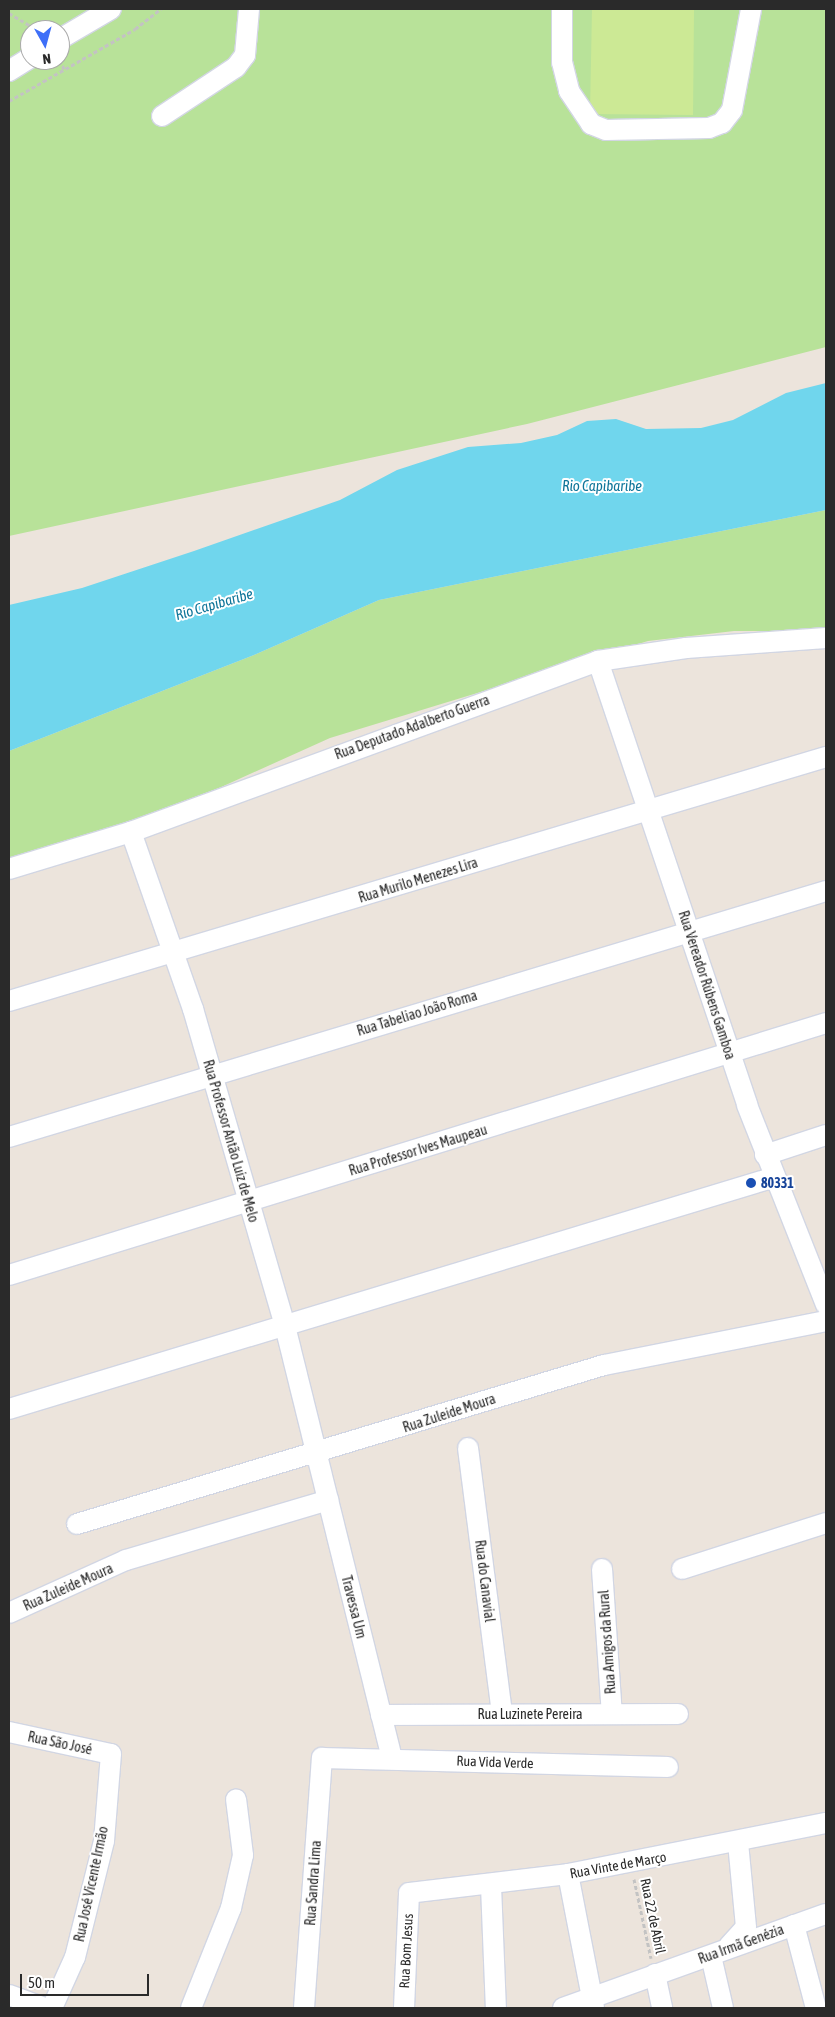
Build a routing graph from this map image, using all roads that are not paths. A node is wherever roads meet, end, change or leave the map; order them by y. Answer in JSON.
{"nodes":[{"id":1,"x":111,"y":9,"type":"edge"},
{"id":2,"x":249,"y":9,"type":"edge"},
{"id":3,"x":562,"y":9,"type":"edge"},
{"id":4,"x":751,"y":9,"type":"edge"},
{"id":5,"x":70,"y":33,"type":"edge"},
{"id":6,"x":20,"y":64,"type":"edge"},
{"id":7,"x":9,"y":71,"type":"edge"},
{"id":8,"x":162,"y":116,"type":"dead end"},
{"id":9,"x":826,"y":638,"type":"edge"},
{"id":10,"x":598,"y":661,"type":"junction"},
{"id":11,"x":826,"y":757,"type":"edge"},
{"id":12,"x":649,"y":811,"type":"junction"},
{"id":13,"x":131,"y":832,"type":"junction"},
{"id":14,"x":9,"y":869,"type":"edge"},
{"id":15,"x":826,"y":891,"type":"edge"},
{"id":16,"x":690,"y":933,"type":"junction"},
{"id":17,"x":174,"y":953,"type":"junction"},
{"id":18,"x":9,"y":1001,"type":"edge"},
{"id":19,"x":826,"y":1023,"type":"edge"},
{"id":20,"x":729,"y":1054,"type":"junction"},
{"id":21,"x":211,"y":1075,"type":"junction"},
{"id":22,"x":826,"y":1134,"type":"edge"},
{"id":23,"x":9,"y":1137,"type":"edge"},
{"id":24,"x":765,"y":1155,"type":"junction"},
{"id":25,"x":774,"y":1177,"type":"junction"},
{"id":26,"x":248,"y":1203,"type":"junction"},
{"id":27,"x":9,"y":1275,"type":"edge"},
{"id":28,"x":825,"y":1295,"type":"edge"},
{"id":29,"x":826,"y":1321,"type":"edge"},
{"id":30,"x":285,"y":1326,"type":"junction"},
{"id":31,"x":9,"y":1409,"type":"edge"},
{"id":32,"x":468,"y":1448,"type":"dead end"},
{"id":33,"x":317,"y":1455,"type":"junction"},
{"id":34,"x":328,"y":1500,"type":"junction"},
{"id":35,"x":826,"y":1523,"type":"edge"},
{"id":36,"x":77,"y":1524,"type":"dead end"},
{"id":37,"x":602,"y":1569,"type":"dead end"},
{"id":38,"x":682,"y":1569,"type":"dead end"},
{"id":39,"x":9,"y":1613,"type":"edge"},
{"id":40,"x":502,"y":1714,"type":"junction"},
{"id":41,"x":612,"y":1714,"type":"junction"},
{"id":42,"x":678,"y":1714,"type":"dead end"},
{"id":43,"x":381,"y":1715,"type":"junction"},
{"id":44,"x":9,"y":1732,"type":"edge"},
{"id":45,"x":111,"y":1754,"type":"joint"},
{"id":46,"x":322,"y":1758,"type":"joint"},
{"id":47,"x":392,"y":1759,"type":"junction"},
{"id":48,"x":668,"y":1768,"type":"dead end"},
{"id":49,"x":236,"y":1799,"type":"dead end"},
{"id":50,"x":826,"y":1824,"type":"edge"},
{"id":51,"x":738,"y":1843,"type":"junction"},
{"id":52,"x":568,"y":1874,"type":"junction"},
{"id":53,"x":491,"y":1886,"type":"junction"},
{"id":54,"x":409,"y":1893,"type":"joint"},
{"id":55,"x":826,"y":1914,"type":"edge"},
{"id":56,"x":794,"y":1925,"type":"junction"},
{"id":57,"x":711,"y":1956,"type":"junction"},
{"id":58,"x":655,"y":1974,"type":"junction"},
{"id":59,"x":18,"y":2001,"type":"edge"},
{"id":60,"x":593,"y":2004,"type":"edge"},
{"id":61,"x":44,"y":2008,"type":"edge"},
{"id":62,"x":52,"y":2008,"type":"edge"},
{"id":63,"x":191,"y":2008,"type":"edge"},
{"id":64,"x":304,"y":2008,"type":"edge"},
{"id":65,"x":404,"y":2008,"type":"edge"},
{"id":66,"x":496,"y":2008,"type":"edge"},
{"id":67,"x":563,"y":2008,"type":"edge"},
{"id":68,"x":662,"y":2008,"type":"edge"},
{"id":69,"x":723,"y":2008,"type":"edge"},
{"id":70,"x":816,"y":2008,"type":"edge"}],
"edges":[{"from":1,"to":5,"type":"street"},
{"from":2,"to":8,"type":"street"},
{"from":3,"to":4,"type":"street"},
{"from":6,"to":7,"type":"street"},
{"from":9,"to":10,"type":"street","name":"Rua Deputado Adalberto Guerra"},
{"from":10,"to":12,"type":"street","name":"Rua Vereador Rúbens Gamboa"},
{"from":10,"to":13,"type":"street","name":"Rua Deputado Adalberto Guerra"},
{"from":11,"to":12,"type":"street","name":"Rua Murilo Menezes Lira"},
{"from":12,"to":16,"type":"street","name":"Rua Vereador Rúbens Gamboa"},
{"from":12,"to":17,"type":"street","name":"Rua Murilo Menezes Lira"},
{"from":13,"to":14,"type":"street","name":"Rua Deputado Adalberto Guerra"},
{"from":13,"to":17,"type":"street","name":"Rua Professor Antão Luiz de Melo"},
{"from":15,"to":16,"type":"street","name":"Rua Tabeliao João Roma"},
{"from":16,"to":20,"type":"street","name":"Rua Vereador Rúbens Gamboa"},
{"from":16,"to":21,"type":"street","name":"Rua Tabeliao João Roma"},
{"from":17,"to":18,"type":"street","name":"Rua Murilo Menezes Lira"},
{"from":17,"to":21,"type":"street","name":"Rua Professor Antão Luiz de Melo"},
{"from":19,"to":20,"type":"street","name":"Rua Professor Ives Maupeau"},
{"from":20,"to":24,"type":"street","name":"Rua Vereador Rúbens Gamboa"},
{"from":20,"to":26,"type":"street","name":"Rua Professor Ives Maupeau"},
{"from":21,"to":23,"type":"street","name":"Rua Tabeliao João Roma"},
{"from":21,"to":26,"type":"street","name":"Rua Professor Antão Luiz de Melo"},
{"from":22,"to":24,"type":"street"},
{"from":24,"to":25,"type":"street","name":"Rua Vereador Rúbens Gamboa"},
{"from":25,"to":28,"type":"street","name":"Rua Vereador Rúbens Gamboa"},
{"from":25,"to":30,"type":"street"},
{"from":26,"to":27,"type":"street","name":"Rua Professor Ives Maupeau"},
{"from":26,"to":30,"type":"street","name":"Rua Professor Antão Luiz de Melo"},
{"from":29,"to":33,"type":"street","name":"Rua Zuleide Moura"},
{"from":30,"to":31,"type":"street"},
{"from":30,"to":33,"type":"street","name":"Rua Professor Antão Luiz de Melo"},
{"from":32,"to":40,"type":"street","name":"Rua do Canavial"},
{"from":33,"to":34,"type":"street","name":"Travessa Um"},
{"from":33,"to":36,"type":"street","name":"Rua Zuleide Moura"},
{"from":34,"to":39,"type":"street","name":"Rua Zuleide Moura"},
{"from":34,"to":43,"type":"street","name":"Travessa Um"},
{"from":35,"to":38,"type":"street"},
{"from":37,"to":41,"type":"street","name":"Rua Amigos da Rural"},
{"from":40,"to":41,"type":"street","name":"Rua Luzinete Pereira"},
{"from":40,"to":43,"type":"street","name":"Rua Luzinete Pereira"},
{"from":41,"to":42,"type":"street","name":"Rua Luzinete Pereira"},
{"from":43,"to":47,"type":"street","name":"Travessa Um"},
{"from":44,"to":45,"type":"street","name":"Rua São José"},
{"from":45,"to":62,"type":"street","name":"Rua José Vicente Irmão"},
{"from":46,"to":47,"type":"street","name":"Rua Vida Verde"},
{"from":46,"to":64,"type":"street","name":"Rua Sandra Lima"},
{"from":47,"to":48,"type":"street","name":"Rua Vida Verde"},
{"from":49,"to":63,"type":"street"},
{"from":50,"to":51,"type":"street","name":"Rua Vinte de Março"},
{"from":51,"to":52,"type":"street","name":"Rua Vinte de Março"},
{"from":51,"to":57,"type":"street"},
{"from":52,"to":53,"type":"street","name":"Rua Vinte de Março"},
{"from":52,"to":60,"type":"street"},
{"from":53,"to":54,"type":"street","name":"Rua Vinte de Março"},
{"from":53,"to":66,"type":"street"},
{"from":54,"to":65,"type":"street","name":"Rua Bom Jesus"},
{"from":55,"to":56,"type":"street","name":"Rua Irmã Genézia"},
{"from":56,"to":57,"type":"street","name":"Rua Irmã Genézia"},
{"from":56,"to":70,"type":"street"},
{"from":57,"to":58,"type":"street","name":"Rua Irmã Genézia"},
{"from":57,"to":69,"type":"street"},
{"from":58,"to":60,"type":"street","name":"Rua Irmã Genézia"},
{"from":58,"to":68,"type":"street"},
{"from":59,"to":61,"type":"street"},
{"from":60,"to":67,"type":"street","name":"Rua Irmã Genézia"}]}
